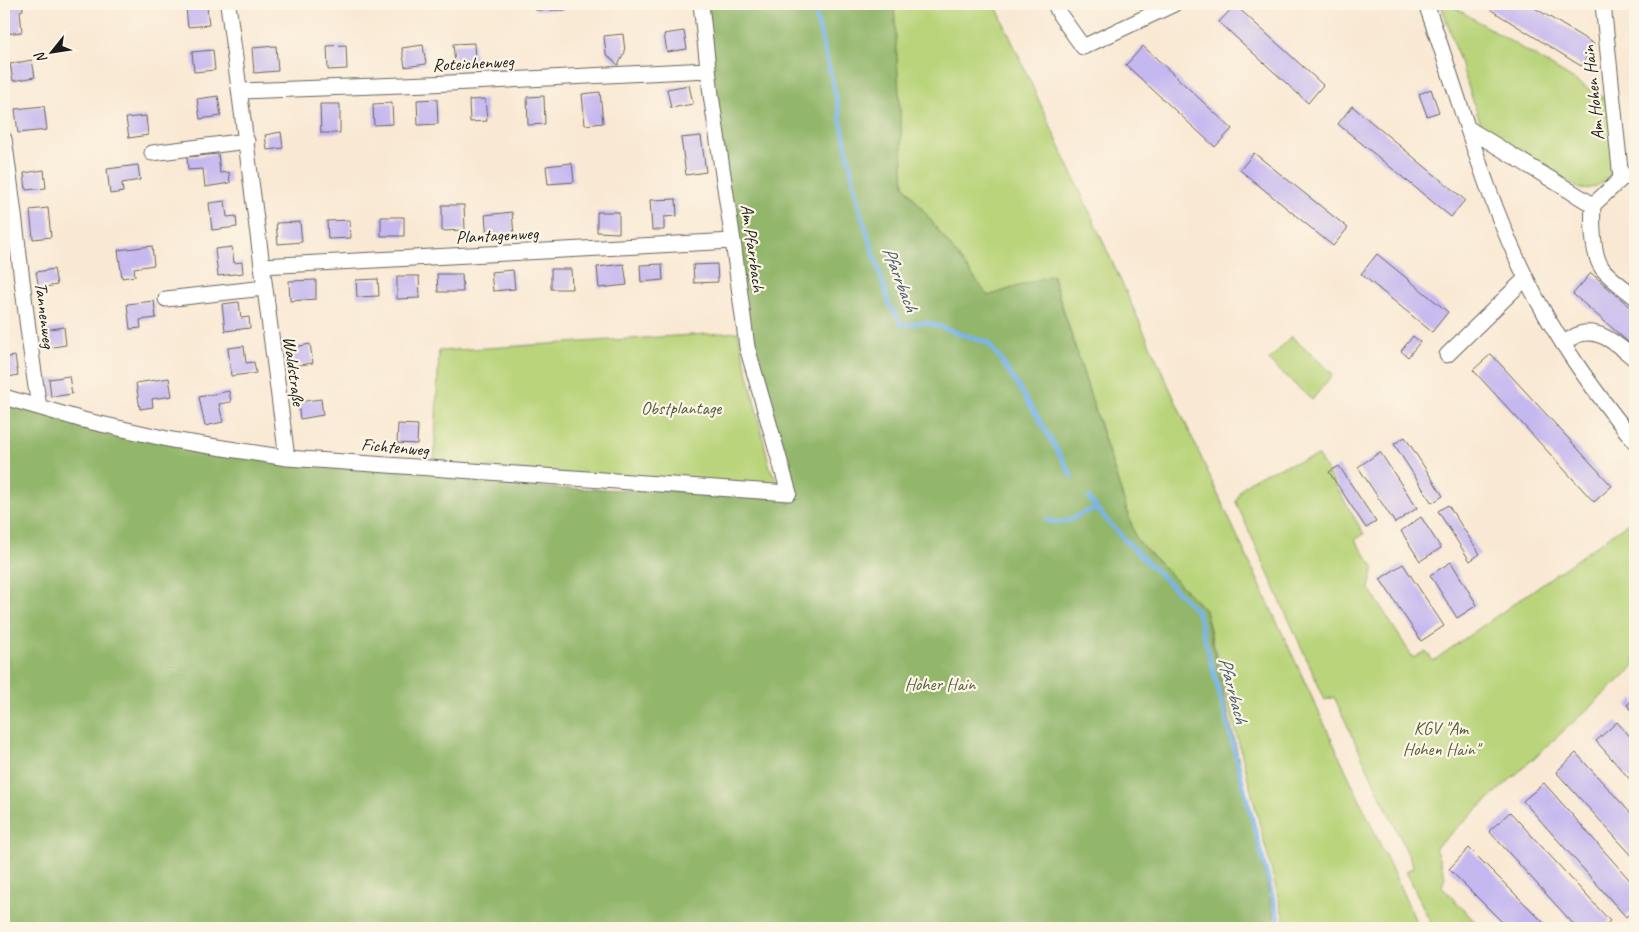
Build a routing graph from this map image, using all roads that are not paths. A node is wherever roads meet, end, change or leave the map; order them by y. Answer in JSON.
{"nodes":[{"id":1,"x":228,"y":4,"type":"edge"},
{"id":2,"x":701,"y":4,"type":"edge"},
{"id":3,"x":1055,"y":4,"type":"edge"},
{"id":4,"x":1174,"y":4,"type":"edge"},
{"id":5,"x":1426,"y":4,"type":"edge"},
{"id":6,"x":1603,"y":4,"type":"edge"},
{"id":7,"x":708,"y":70,"type":"junction"},
{"id":8,"x":240,"y":91,"type":"junction"},
{"id":9,"x":1469,"y":129,"type":"junction"},
{"id":10,"x":4,"y":139,"type":"edge"},
{"id":11,"x":247,"y":141,"type":"junction"},
{"id":12,"x":152,"y":153,"type":"dead end"},
{"id":13,"x":1628,"y":177,"type":"edge"},
{"id":14,"x":1594,"y":205,"type":"junction"},
{"id":15,"x":733,"y":241,"type":"junction"},
{"id":16,"x":262,"y":266,"type":"junction"},
{"id":17,"x":1526,"y":278,"type":"junction"},
{"id":18,"x":264,"y":288,"type":"junction"},
{"id":19,"x":1635,"y":297,"type":"edge"},
{"id":20,"x":166,"y":299,"type":"dead end"},
{"id":21,"x":1563,"y":344,"type":"junction"},
{"id":22,"x":1447,"y":355,"type":"dead end"},
{"id":23,"x":1635,"y":359,"type":"edge"},
{"id":24,"x":4,"y":397,"type":"edge"},
{"id":25,"x":39,"y":407,"type":"junction"},
{"id":26,"x":1635,"y":442,"type":"edge"},
{"id":27,"x":287,"y":458,"type":"junction"},
{"id":28,"x":789,"y":493,"type":"joint"}],
"edges":[{"from":1,"to":8,"type":"street","name":"Waldstraße"},
{"from":2,"to":7,"type":"street","name":"Am Pfarrbach"},
{"from":3,"to":4,"type":"street"},
{"from":5,"to":9,"type":"street"},
{"from":6,"to":13,"type":"street","name":"Am Hohen Hain"},
{"from":7,"to":8,"type":"street","name":"Roteichenweg"},
{"from":7,"to":15,"type":"street","name":"Am Pfarrbach"},
{"from":8,"to":11,"type":"street","name":"Waldstraße"},
{"from":9,"to":14,"type":"street"},
{"from":9,"to":17,"type":"street"},
{"from":10,"to":25,"type":"street","name":"Tannenweg"},
{"from":11,"to":12,"type":"street"},
{"from":11,"to":16,"type":"street","name":"Waldstraße"},
{"from":13,"to":14,"type":"street","name":"Am Hohen Hain"},
{"from":14,"to":19,"type":"street"},
{"from":15,"to":16,"type":"street","name":"Plantagenweg"},
{"from":15,"to":28,"type":"street","name":"Am Pfarrbach"},
{"from":16,"to":18,"type":"street","name":"Waldstraße"},
{"from":17,"to":21,"type":"street"},
{"from":17,"to":22,"type":"street"},
{"from":18,"to":20,"type":"street"},
{"from":18,"to":27,"type":"street","name":"Waldstraße"},
{"from":21,"to":23,"type":"street"},
{"from":21,"to":26,"type":"street"},
{"from":24,"to":25,"type":"street","name":"Fichtenweg"},
{"from":25,"to":27,"type":"street","name":"Fichtenweg"},
{"from":27,"to":28,"type":"street","name":"Fichtenweg"}]}
